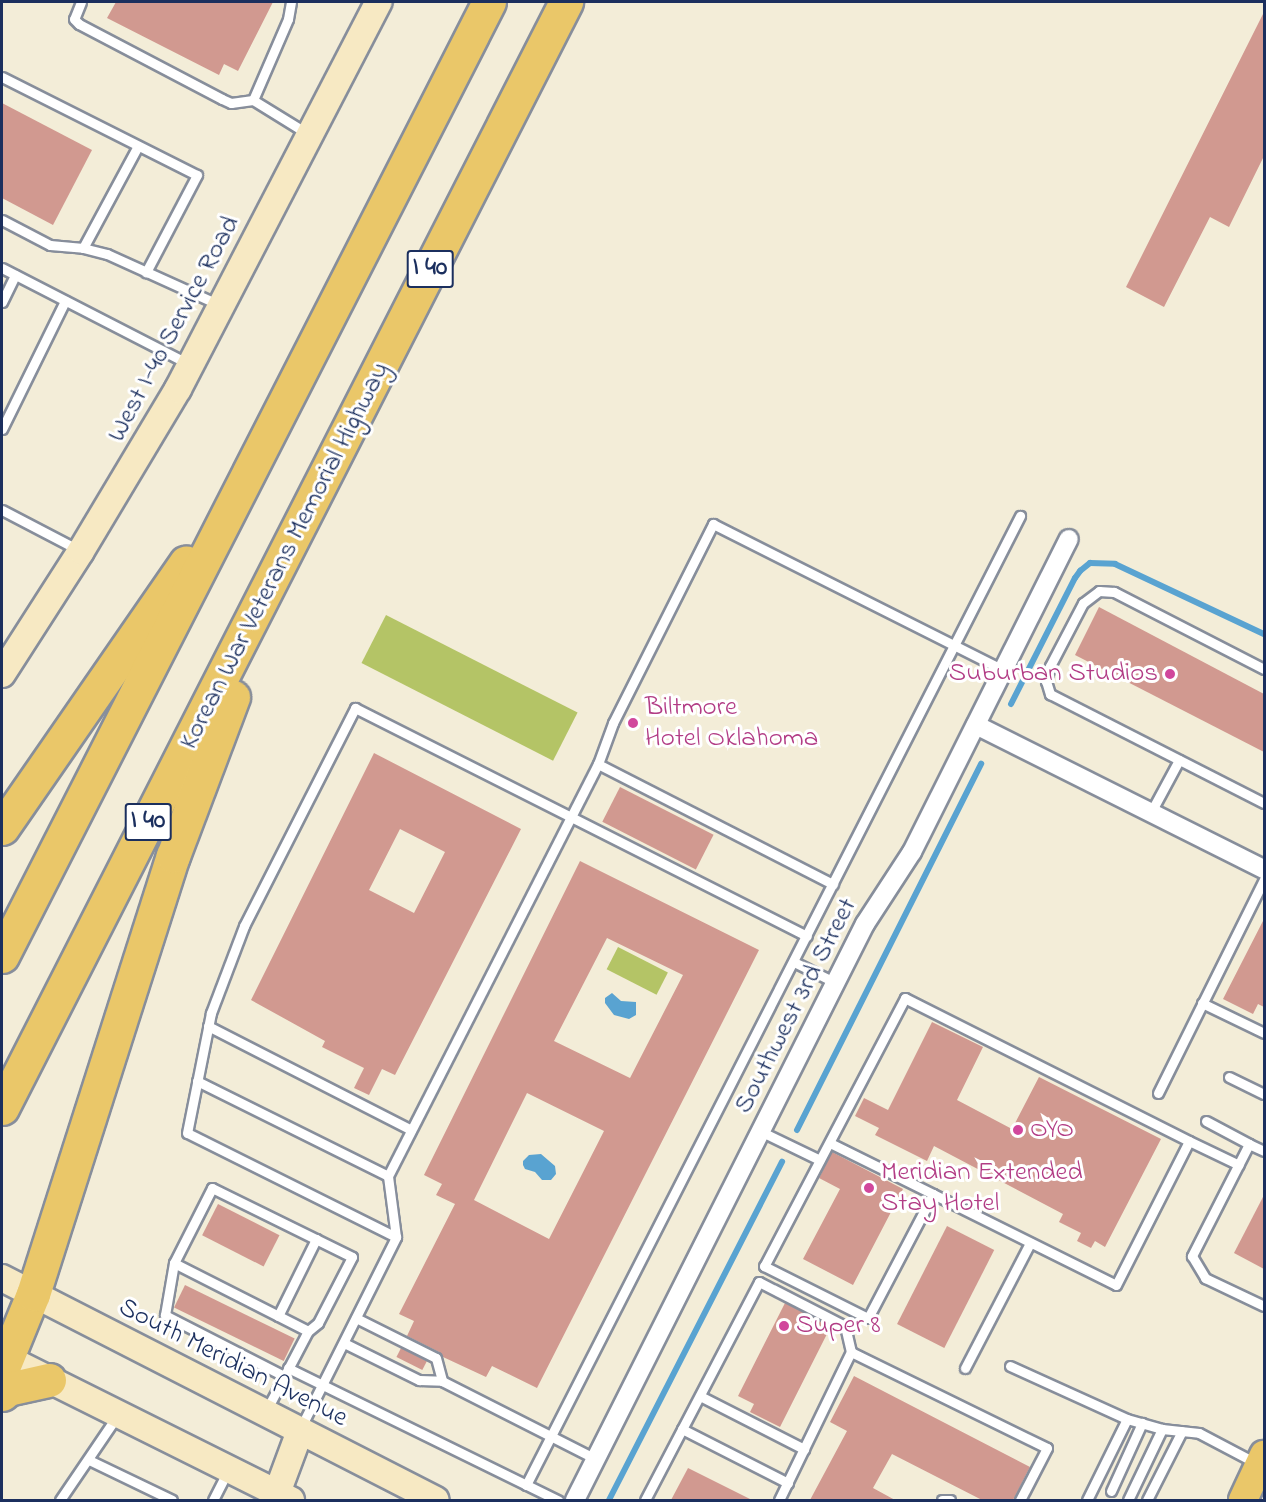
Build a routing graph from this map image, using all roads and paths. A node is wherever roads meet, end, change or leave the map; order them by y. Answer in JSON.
{"nodes":[{"id":1,"x":81,"y":2,"type":"edge"},
{"id":2,"x":291,"y":2,"type":"edge"},
{"id":3,"x":489,"y":2,"type":"edge"},
{"id":4,"x":566,"y":2,"type":"edge"},
{"id":5,"x":375,"y":3,"type":"edge"},
{"id":6,"x":2,"y":77,"type":"edge"},
{"id":7,"x":253,"y":100,"type":"junction"},
{"id":8,"x":310,"y":135,"type":"junction"},
{"id":9,"x":138,"y":146,"type":"junction"},
{"id":10,"x":2,"y":220,"type":"edge"},
{"id":11,"x":83,"y":248,"type":"junction"},
{"id":12,"x":2,"y":268,"type":"edge"},
{"id":13,"x":146,"y":272,"type":"junction"},
{"id":14,"x":15,"y":275,"type":"junction"},
{"id":15,"x":65,"y":301,"type":"junction"},
{"id":16,"x":2,"y":302,"type":"edge"},
{"id":17,"x":222,"y":306,"type":"junction"},
{"id":18,"x":191,"y":365,"type":"junction"},
{"id":19,"x":2,"y":429,"type":"edge"},
{"id":20,"x":250,"y":472,"type":"junction"},
{"id":21,"x":2,"y":510,"type":"edge"},
{"id":22,"x":1020,"y":516,"type":"dead end"},
{"id":23,"x":295,"y":536,"type":"junction"},
{"id":24,"x":1069,"y":539,"type":"dead end"},
{"id":25,"x":81,"y":552,"type":"junction"},
{"id":26,"x":955,"y":644,"type":"junction"},
{"id":27,"x":1264,"y":669,"type":"edge"},
{"id":28,"x":1003,"y":670,"type":"junction"},
{"id":29,"x":2,"y":674,"type":"edge"},
{"id":30,"x":976,"y":724,"type":"junction"},
{"id":31,"x":1179,"y":760,"type":"junction"},
{"id":32,"x":598,"y":764,"type":"junction"},
{"id":33,"x":1264,"y":803,"type":"edge"},
{"id":34,"x":1151,"y":812,"type":"junction"},
{"id":35,"x":570,"y":818,"type":"junction"},
{"id":36,"x":2,"y":828,"type":"edge"},
{"id":37,"x":1264,"y":869,"type":"edge"},
{"id":38,"x":1264,"y":879,"type":"edge"},
{"id":39,"x":833,"y":884,"type":"junction"},
{"id":40,"x":807,"y":936,"type":"junction"},
{"id":41,"x":2,"y":956,"type":"edge"},
{"id":42,"x":794,"y":962,"type":"junction"},
{"id":43,"x":836,"y":983,"type":"junction"},
{"id":44,"x":1202,"y":1003,"type":"junction"},
{"id":45,"x":208,"y":1026,"type":"junction"},
{"id":46,"x":1264,"y":1033,"type":"edge"},
{"id":47,"x":1229,"y":1077,"type":"dead end"},
{"id":48,"x":197,"y":1081,"type":"junction"},
{"id":49,"x":1158,"y":1093,"type":"dead end"},
{"id":50,"x":1264,"y":1094,"type":"edge"},
{"id":51,"x":2,"y":1108,"type":"edge"},
{"id":52,"x":1206,"y":1121,"type":"dead end"},
{"id":53,"x":411,"y":1130,"type":"junction"},
{"id":54,"x":762,"y":1132,"type":"junction"},
{"id":55,"x":1189,"y":1141,"type":"junction"},
{"id":56,"x":830,"y":1143,"type":"junction"},
{"id":57,"x":1249,"y":1144,"type":"junction"},
{"id":58,"x":1264,"y":1151,"type":"edge"},
{"id":59,"x":820,"y":1160,"type":"junction"},
{"id":60,"x":1239,"y":1165,"type":"junction"},
{"id":61,"x":388,"y":1176,"type":"junction"},
{"id":62,"x":933,"y":1194,"type":"junction"},
{"id":63,"x":396,"y":1237,"type":"junction"},
{"id":64,"x":316,"y":1239,"type":"junction"},
{"id":65,"x":1030,"y":1242,"type":"junction"},
{"id":66,"x":174,"y":1263,"type":"junction"},
{"id":67,"x":2,"y":1278,"type":"edge"},
{"id":68,"x":33,"y":1294,"type":"junction"},
{"id":69,"x":1264,"y":1306,"type":"edge"},
{"id":70,"x":278,"y":1316,"type":"junction"},
{"id":71,"x":356,"y":1318,"type":"junction"},
{"id":72,"x":308,"y":1331,"type":"junction"},
{"id":73,"x":344,"y":1343,"type":"junction"},
{"id":74,"x":851,"y":1352,"type":"junction"},
{"id":75,"x":4,"y":1362,"type":"edge"},
{"id":76,"x":1010,"y":1366,"type":"dead end"},
{"id":77,"x":965,"y":1368,"type":"dead end"},
{"id":78,"x":286,"y":1372,"type":"junction"},
{"id":79,"x":49,"y":1380,"type":"junction"},
{"id":80,"x":442,"y":1381,"type":"junction"},
{"id":81,"x":322,"y":1385,"type":"junction"},
{"id":82,"x":2,"y":1394,"type":"edge"},
{"id":83,"x":700,"y":1396,"type":"junction"},
{"id":84,"x":265,"y":1413,"type":"junction"},
{"id":85,"x":119,"y":1414,"type":"junction"},
{"id":86,"x":1128,"y":1419,"type":"junction"},
{"id":87,"x":1142,"y":1423,"type":"junction"},
{"id":88,"x":682,"y":1429,"type":"junction"},
{"id":89,"x":1162,"y":1429,"type":"junction"},
{"id":90,"x":300,"y":1431,"type":"junction"},
{"id":91,"x":1182,"y":1431,"type":"junction"},
{"id":92,"x":551,"y":1437,"type":"junction"},
{"id":93,"x":804,"y":1449,"type":"junction"},
{"id":94,"x":596,"y":1459,"type":"junction"},
{"id":95,"x":89,"y":1460,"type":"junction"},
{"id":96,"x":1263,"y":1463,"type":"edge"},
{"id":97,"x":229,"y":1469,"type":"junction"},
{"id":98,"x":788,"y":1483,"type":"junction"},
{"id":99,"x":526,"y":1485,"type":"junction"},
{"id":100,"x":1111,"y":1491,"type":"dead end"},
{"id":101,"x":280,"y":1498,"type":"edge"},
{"id":102,"x":60,"y":1500,"type":"edge"},
{"id":103,"x":172,"y":1500,"type":"edge"},
{"id":104,"x":213,"y":1500,"type":"edge"},
{"id":105,"x":436,"y":1500,"type":"edge"},
{"id":106,"x":558,"y":1500,"type":"edge"},
{"id":107,"x":574,"y":1500,"type":"edge"},
{"id":108,"x":645,"y":1500,"type":"edge"},
{"id":109,"x":779,"y":1500,"type":"edge"},
{"id":110,"x":942,"y":1500,"type":"edge"},
{"id":111,"x":950,"y":1500,"type":"edge"},
{"id":112,"x":1020,"y":1500,"type":"edge"},
{"id":113,"x":1087,"y":1500,"type":"edge"},
{"id":114,"x":1128,"y":1500,"type":"edge"},
{"id":115,"x":1147,"y":1500,"type":"edge"},
{"id":116,"x":1243,"y":1500,"type":"edge"}],
"edges":[{"from":1,"to":7,"type":"lane"},
{"from":2,"to":7,"type":"lane"},
{"from":3,"to":20,"type":"highway","number":"I 40"},
{"from":4,"to":23,"type":"highway","name":"Korean War Veterans Memorial Highway","number":"I 40"},
{"from":5,"to":8,"type":"main road","name":"West I-40 Service Road"},
{"from":6,"to":9,"type":"lane"},
{"from":7,"to":8,"type":"lane"},
{"from":8,"to":17,"type":"main road","name":"West I-40 Service Road"},
{"from":9,"to":11,"type":"lane"},
{"from":9,"to":13,"type":"lane"},
{"from":10,"to":11,"type":"lane"},
{"from":11,"to":13,"type":"lane"},
{"from":12,"to":14,"type":"lane"},
{"from":13,"to":17,"type":"lane"},
{"from":14,"to":15,"type":"lane"},
{"from":14,"to":16,"type":"lane"},
{"from":15,"to":18,"type":"lane"},
{"from":15,"to":19,"type":"lane"},
{"from":17,"to":18,"type":"main road","name":"West I-40 Service Road"},
{"from":18,"to":25,"type":"main road","name":"West I-40 Service Road"},
{"from":20,"to":36,"type":"highway"},
{"from":20,"to":41,"type":"highway","number":"I 40"},
{"from":21,"to":25,"type":"lane"},
{"from":22,"to":26,"type":"lane"},
{"from":23,"to":51,"type":"highway","name":"Korean War Veterans Memorial Highway","number":"I 40"},
{"from":23,"to":68,"type":"highway"},
{"from":24,"to":28,"type":"street","name":"Southwest 3rd Street"},
{"from":25,"to":29,"type":"main road","name":"West I-40 Service Road"},
{"from":26,"to":28,"type":"lane"},
{"from":26,"to":32,"type":"lane"},
{"from":26,"to":39,"type":"lane"},
{"from":27,"to":31,"type":"lane"},
{"from":28,"to":30,"type":"street","name":"Southwest 3rd Street"},
{"from":30,"to":34,"type":"street"},
{"from":30,"to":43,"type":"street","name":"Southwest 3rd Street"},
{"from":31,"to":33,"type":"lane"},
{"from":31,"to":34,"type":"lane"},
{"from":32,"to":35,"type":"lane"},
{"from":32,"to":39,"type":"lane"},
{"from":34,"to":37,"type":"street"},
{"from":35,"to":40,"type":"lane"},
{"from":35,"to":45,"type":"lane"},
{"from":35,"to":53,"type":"lane"},
{"from":38,"to":44,"type":"lane"},
{"from":39,"to":40,"type":"lane"},
{"from":40,"to":42,"type":"lane"},
{"from":42,"to":43,"type":"lane"},
{"from":42,"to":92,"type":"lane"},
{"from":43,"to":54,"type":"street","name":"Southwest 3rd Street"},
{"from":44,"to":46,"type":"lane"},
{"from":44,"to":49,"type":"lane"},
{"from":45,"to":48,"type":"lane"},
{"from":45,"to":53,"type":"lane"},
{"from":47,"to":50,"type":"lane"},
{"from":48,"to":61,"type":"lane"},
{"from":48,"to":63,"type":"lane"},
{"from":52,"to":57,"type":"lane"},
{"from":53,"to":61,"type":"lane"},
{"from":54,"to":59,"type":"lane"},
{"from":54,"to":94,"type":"street","name":"Southwest 3rd Street"},
{"from":55,"to":56,"type":"lane"},
{"from":55,"to":60,"type":"lane"},
{"from":55,"to":65,"type":"lane"},
{"from":56,"to":59,"type":"lane"},
{"from":56,"to":62,"type":"lane"},
{"from":57,"to":58,"type":"lane"},
{"from":57,"to":60,"type":"lane"},
{"from":59,"to":62,"type":"lane"},
{"from":60,"to":69,"type":"lane"},
{"from":61,"to":63,"type":"lane"},
{"from":62,"to":65,"type":"lane"},
{"from":63,"to":71,"type":"lane"},
{"from":64,"to":66,"type":"lane"},
{"from":64,"to":70,"type":"lane"},
{"from":64,"to":72,"type":"lane"},
{"from":65,"to":77,"type":"lane"},
{"from":66,"to":70,"type":"lane"},
{"from":66,"to":78,"type":"lane"},
{"from":67,"to":68,"type":"main road","name":"South Meridian Avenue"},
{"from":68,"to":75,"type":"highway"},
{"from":68,"to":84,"type":"main road","name":"South Meridian Avenue"},
{"from":70,"to":72,"type":"lane"},
{"from":71,"to":73,"type":"lane"},
{"from":71,"to":80,"type":"lane"},
{"from":72,"to":78,"type":"lane"},
{"from":73,"to":80,"type":"lane"},
{"from":73,"to":81,"type":"lane"},
{"from":74,"to":83,"type":"lane"},
{"from":74,"to":93,"type":"lane"},
{"from":74,"to":112,"type":"lane"},
{"from":75,"to":79,"type":"main road"},
{"from":76,"to":86,"type":"lane"},
{"from":78,"to":81,"type":"lane"},
{"from":78,"to":84,"type":"lane"},
{"from":79,"to":82,"type":"highway"},
{"from":79,"to":85,"type":"main road"},
{"from":80,"to":92,"type":"lane"},
{"from":81,"to":90,"type":"lane"},
{"from":81,"to":99,"type":"lane"},
{"from":83,"to":88,"type":"lane"},
{"from":83,"to":93,"type":"lane"},
{"from":84,"to":90,"type":"main road","name":"South Meridian Avenue"},
{"from":85,"to":95,"type":"lane"},
{"from":85,"to":97,"type":"main road"},
{"from":86,"to":87,"type":"lane"},
{"from":86,"to":113,"type":"lane"},
{"from":87,"to":89,"type":"lane"},
{"from":87,"to":100,"type":"lane"},
{"from":88,"to":98,"type":"lane"},
{"from":88,"to":108,"type":"lane"},
{"from":89,"to":91,"type":"lane"},
{"from":89,"to":114,"type":"lane"},
{"from":90,"to":101,"type":"main road"},
{"from":90,"to":105,"type":"main road","name":"South Meridian Avenue"},
{"from":91,"to":96,"type":"lane"},
{"from":91,"to":115,"type":"lane"},
{"from":92,"to":94,"type":"lane"},
{"from":92,"to":99,"type":"lane"},
{"from":93,"to":98,"type":"lane"},
{"from":94,"to":107,"type":"street","name":"Southwest 3rd Street"},
{"from":95,"to":102,"type":"lane"},
{"from":95,"to":103,"type":"lane"},
{"from":96,"to":116,"type":"main road"},
{"from":97,"to":101,"type":"main road"},
{"from":97,"to":104,"type":"lane"},
{"from":98,"to":109,"type":"lane"},
{"from":99,"to":106,"type":"lane"},
{"from":110,"to":111,"type":"lane"}]}
